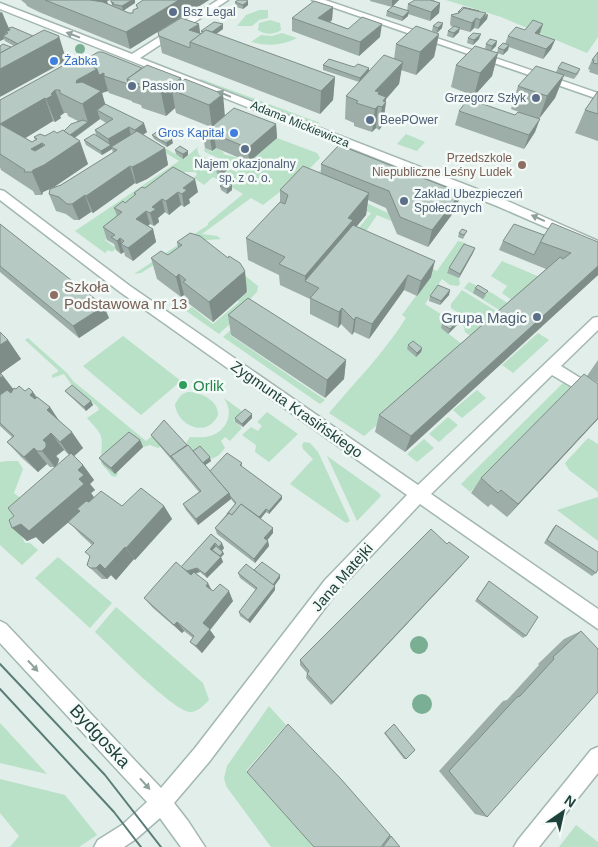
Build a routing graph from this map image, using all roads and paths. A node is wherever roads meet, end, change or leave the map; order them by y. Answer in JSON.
{"nodes":[{"id":1,"x":224,"y":0,"type":"edge"},
{"id":2,"x":316,"y":0,"type":"edge"},
{"id":3,"x":2,"y":5,"type":"edge"},
{"id":4,"x":112,"y":50,"type":"junction"},
{"id":5,"x":101,"y":57,"type":"edge"},
{"id":6,"x":133,"y":58,"type":"junction"},
{"id":7,"x":598,"y":96,"type":"edge"},
{"id":8,"x":0,"y":194,"type":"edge"},
{"id":9,"x":598,"y":246,"type":"edge"},
{"id":10,"x":598,"y":322,"type":"edge"},
{"id":11,"x":551,"y":367,"type":"junction"},
{"id":12,"x":598,"y":396,"type":"edge"},
{"id":13,"x":418,"y":495,"type":"junction"},
{"id":14,"x":598,"y":620,"type":"edge"},
{"id":15,"x":0,"y":630,"type":"edge"},
{"id":16,"x":598,"y":758,"type":"edge"},
{"id":17,"x":161,"y":802,"type":"junction"},
{"id":18,"x":105,"y":847,"type":"edge"},
{"id":19,"x":194,"y":847,"type":"edge"},
{"id":20,"x":525,"y":847,"type":"edge"}],
"edges":[{"from":1,"to":6,"type":"street"},
{"from":2,"to":7,"type":"street"},
{"from":4,"to":3,"type":"street","name":"Adama Mickiewicza","one_way":true},
{"from":4,"to":5,"type":"street"},
{"from":4,"to":6,"type":"street","name":"Adama Mickiewicza"},
{"from":9,"to":6,"type":"street","name":"Adama Mickiewicza","one_way":true},
{"from":8,"to":13,"type":"street","name":"Zygmunta Krasińskiego"},
{"from":10,"to":11,"type":"street","name":"Jana Matejki"},
{"from":11,"to":12,"type":"street"},
{"from":11,"to":13,"type":"street","name":"Jana Matejki"},
{"from":13,"to":14,"type":"street","name":"Zygmunta Krasińskiego"},
{"from":13,"to":17,"type":"street","name":"Jana Matejki"},
{"from":15,"to":17,"type":"street","name":"Bydgoska","one_way":true},
{"from":16,"to":20,"type":"street"},
{"from":17,"to":18,"type":"street","name":"Jana Matejki"},
{"from":17,"to":19,"type":"street","name":"Bydgoska"}]}
